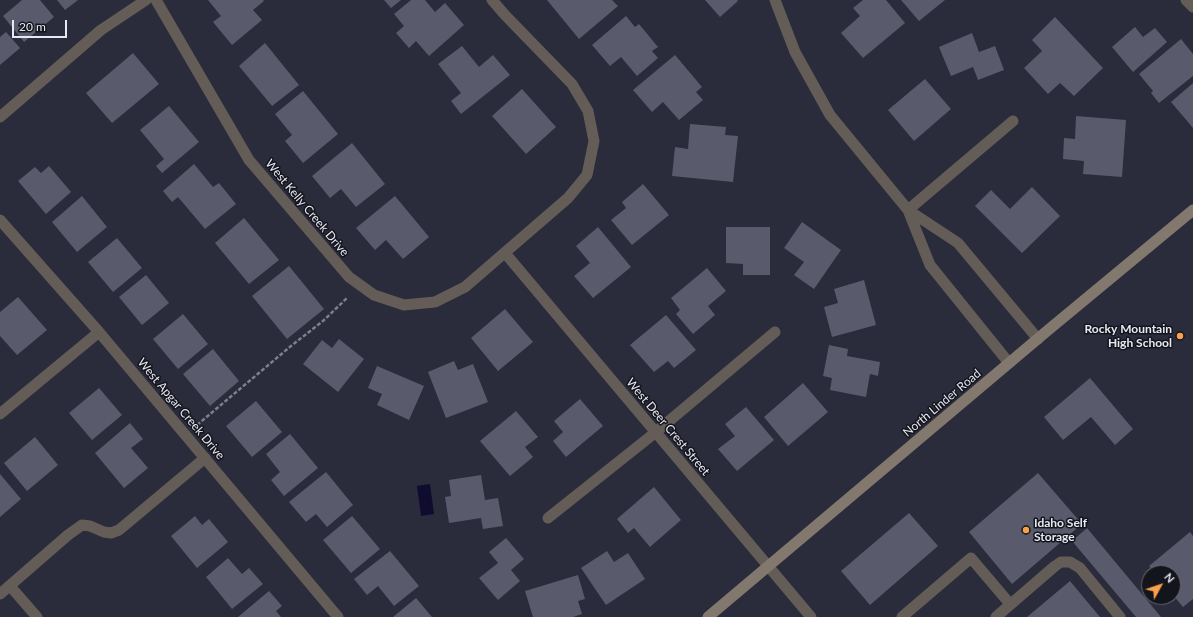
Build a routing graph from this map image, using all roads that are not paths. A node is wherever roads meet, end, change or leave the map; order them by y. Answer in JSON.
{"nodes":[{"id":1,"x":146,"y":0,"type":"edge"},
{"id":2,"x":156,"y":0,"type":"edge"},
{"id":3,"x":492,"y":0,"type":"edge"},
{"id":4,"x":775,"y":0,"type":"edge"},
{"id":5,"x":1186,"y":0,"type":"edge"},
{"id":6,"x":1193,"y":7,"type":"edge"},
{"id":7,"x":0,"y":117,"type":"edge"},
{"id":8,"x":1013,"y":121,"type":"dead end"},
{"id":9,"x":908,"y":210,"type":"junction"},
{"id":10,"x":1193,"y":210,"type":"edge"},
{"id":11,"x":0,"y":220,"type":"edge"},
{"id":12,"x":505,"y":253,"type":"junction"},
{"id":13,"x":99,"y":332,"type":"junction"},
{"id":14,"x":775,"y":332,"type":"dead end"},
{"id":15,"x":1038,"y":339,"type":"junction"},
{"id":16,"x":1009,"y":363,"type":"junction"},
{"id":17,"x":0,"y":414,"type":"edge"},
{"id":18,"x":656,"y":432,"type":"junction"},
{"id":19,"x":205,"y":458,"type":"junction"},
{"id":20,"x":548,"y":518,"type":"dead end"},
{"id":21,"x":768,"y":566,"type":"junction"},
{"id":22,"x":10,"y":586,"type":"junction"},
{"id":23,"x":0,"y":594,"type":"edge"},
{"id":24,"x":1010,"y":604,"type":"junction"},
{"id":25,"x":32,"y":616,"type":"edge"},
{"id":26,"x":338,"y":617,"type":"edge"},
{"id":27,"x":708,"y":617,"type":"edge"},
{"id":28,"x":811,"y":617,"type":"edge"},
{"id":29,"x":902,"y":617,"type":"edge"},
{"id":30,"x":996,"y":617,"type":"edge"},
{"id":31,"x":1120,"y":617,"type":"edge"}],
"edges":[{"from":1,"to":7,"type":"street"},
{"from":2,"to":12,"type":"street","name":"West Kelly Creek Drive"},
{"from":3,"to":12,"type":"street","name":"West Kelly Creek Drive"},
{"from":4,"to":9,"type":"street"},
{"from":5,"to":6,"type":"street"},
{"from":8,"to":9,"type":"street"},
{"from":9,"to":15,"type":"street"},
{"from":9,"to":16,"type":"street"},
{"from":10,"to":15,"type":"main road","name":"North Linder Road"},
{"from":11,"to":13,"type":"street","name":"West Apgar Creek Drive"},
{"from":12,"to":18,"type":"street","name":"West Deer Crest Street"},
{"from":13,"to":17,"type":"street"},
{"from":13,"to":19,"type":"street","name":"West Apgar Creek Drive"},
{"from":14,"to":18,"type":"street"},
{"from":15,"to":16,"type":"main road","name":"North Linder Road"},
{"from":16,"to":21,"type":"main road","name":"North Linder Road"},
{"from":18,"to":20,"type":"street"},
{"from":18,"to":21,"type":"street","name":"West Deer Crest Street"},
{"from":19,"to":22,"type":"street"},
{"from":19,"to":26,"type":"street","name":"West Apgar Creek Drive"},
{"from":21,"to":27,"type":"main road","name":"North Linder Road"},
{"from":21,"to":28,"type":"street","name":"West Deer Crest Street"},
{"from":22,"to":23,"type":"street"},
{"from":22,"to":25,"type":"street"},
{"from":24,"to":29,"type":"street"},
{"from":24,"to":30,"type":"street"},
{"from":24,"to":31,"type":"street"}]}
